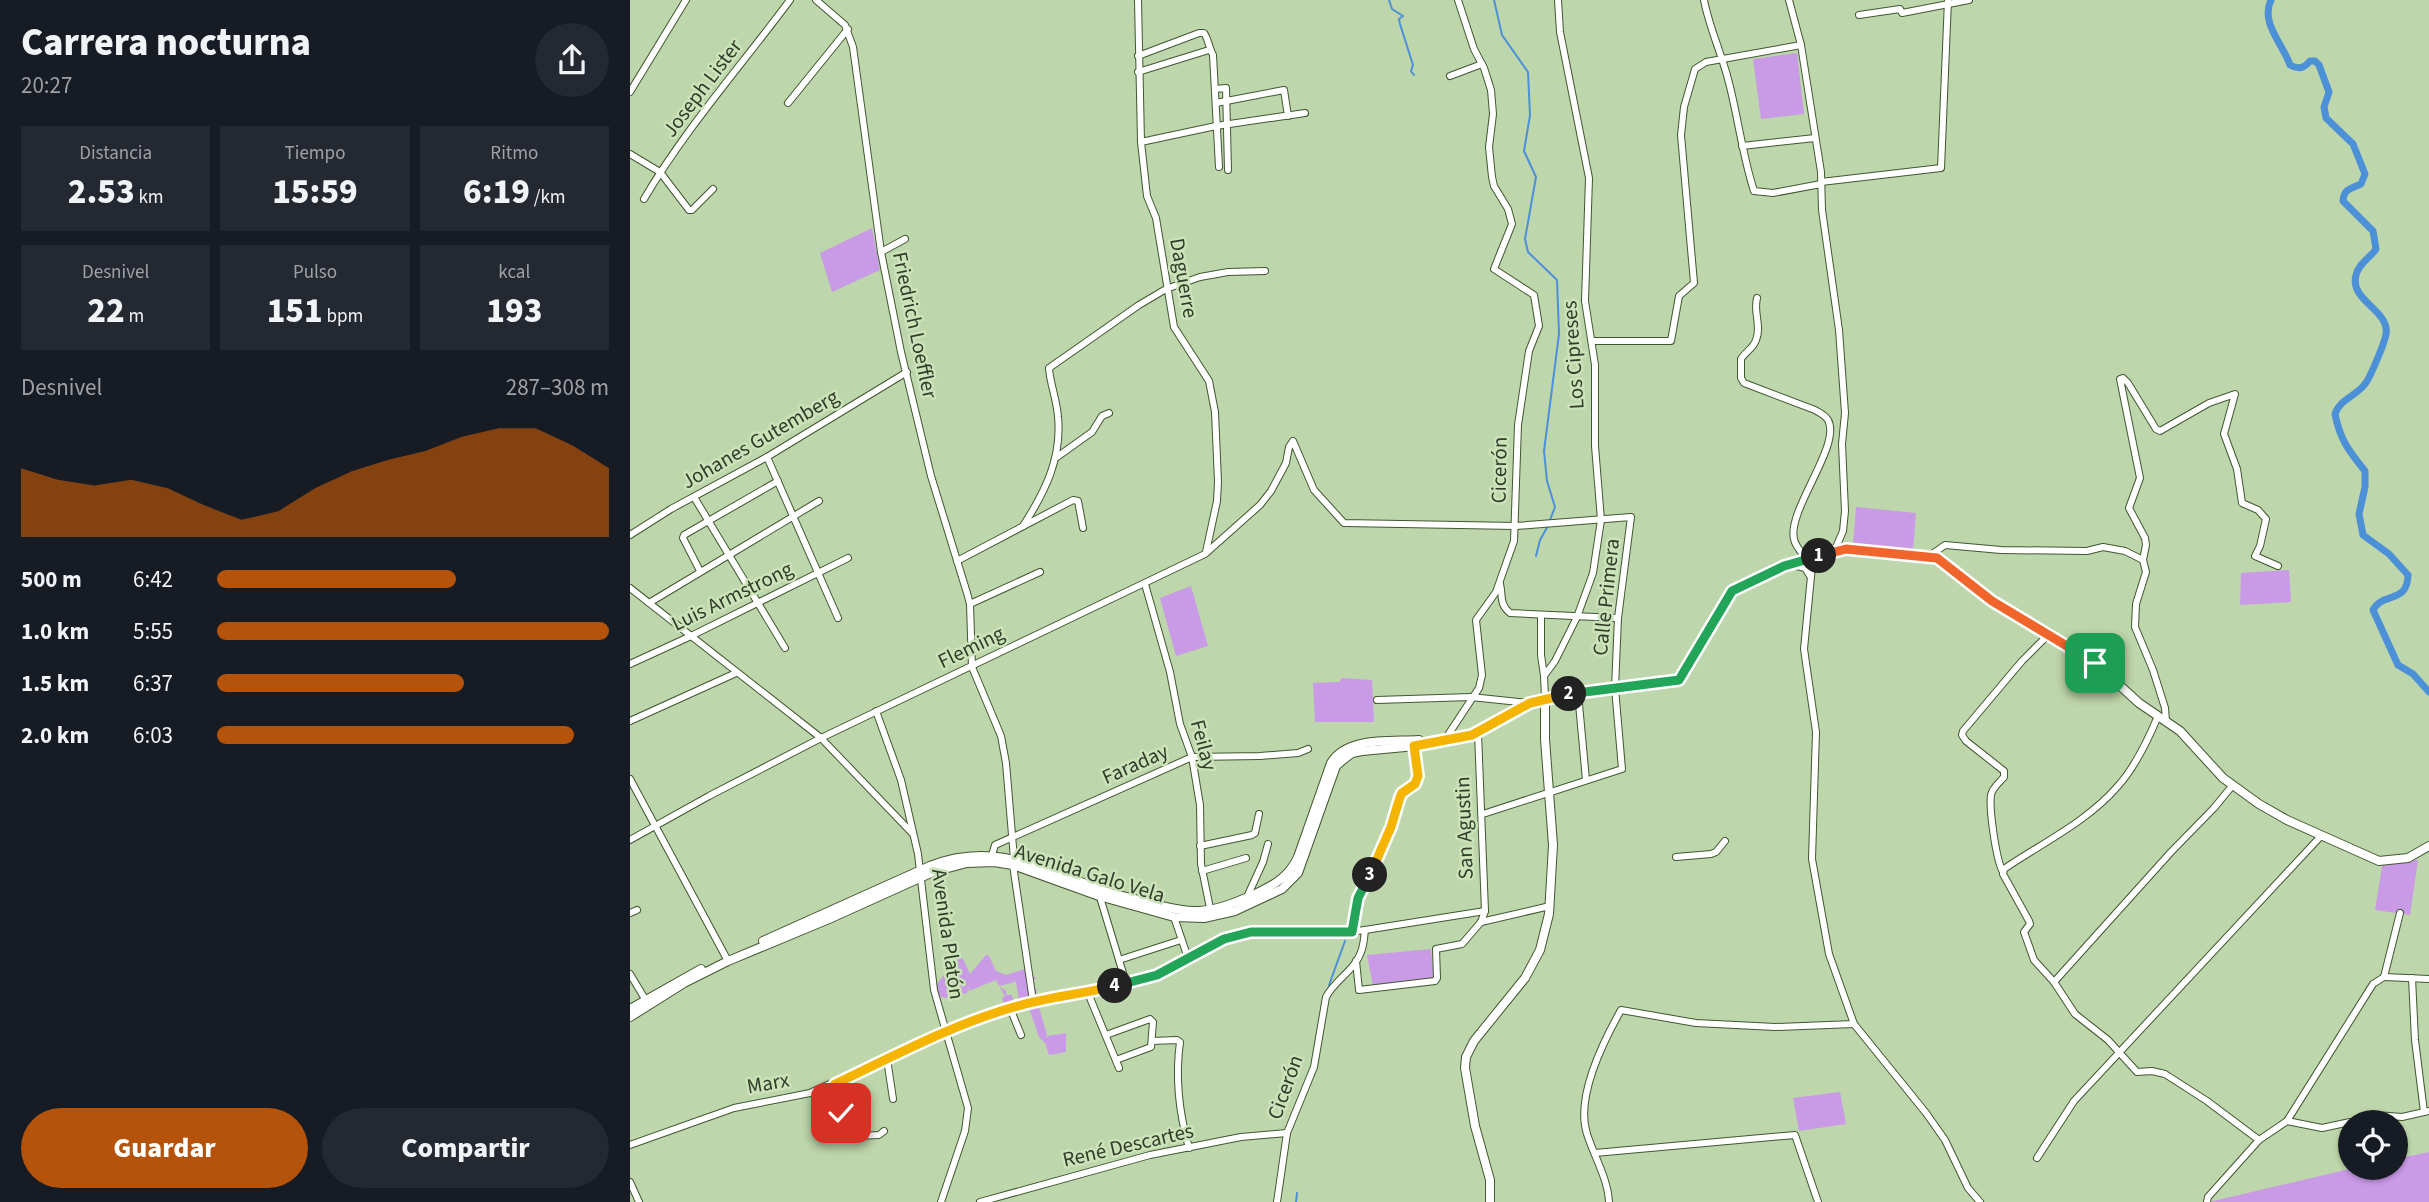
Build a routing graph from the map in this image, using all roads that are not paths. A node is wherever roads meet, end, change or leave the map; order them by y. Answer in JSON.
{"nodes":[{"id":1,"x":686,"y":0,"type":"edge"},
{"id":2,"x":790,"y":0,"type":"edge"},
{"id":3,"x":816,"y":0,"type":"edge"},
{"id":4,"x":1138,"y":0,"type":"edge"},
{"id":5,"x":1458,"y":0,"type":"edge"},
{"id":6,"x":1558,"y":0,"type":"edge"},
{"id":7,"x":1704,"y":0,"type":"edge"},
{"id":8,"x":1789,"y":0,"type":"edge"},
{"id":9,"x":1969,"y":0,"type":"edge"},
{"id":10,"x":1948,"y":2,"type":"edge"},
{"id":11,"x":1859,"y":15,"type":"dead end"},
{"id":12,"x":848,"y":29,"type":"junction"},
{"id":13,"x":1801,"y":46,"type":"junction"},
{"id":14,"x":1209,"y":50,"type":"junction"},
{"id":15,"x":1138,"y":56,"type":"junction"},
{"id":16,"x":1722,"y":58,"type":"junction"},
{"id":17,"x":1482,"y":64,"type":"junction"},
{"id":18,"x":1138,"y":72,"type":"junction"},
{"id":19,"x":1450,"y":76,"type":"dead end"},
{"id":20,"x":1215,"y":89,"type":"junction"},
{"id":21,"x":630,"y":92,"type":"edge"},
{"id":22,"x":1227,"y":100,"type":"junction"},
{"id":23,"x":788,"y":103,"type":"dead end"},
{"id":24,"x":1216,"y":103,"type":"junction"},
{"id":25,"x":1305,"y":113,"type":"dead end"},
{"id":26,"x":1288,"y":116,"type":"junction"},
{"id":27,"x":1226,"y":125,"type":"junction"},
{"id":28,"x":1216,"y":126,"type":"junction"},
{"id":29,"x":1815,"y":138,"type":"junction"},
{"id":30,"x":1141,"y":142,"type":"junction"},
{"id":31,"x":1742,"y":146,"type":"junction"},
{"id":32,"x":630,"y":153,"type":"edge"},
{"id":33,"x":1219,"y":167,"type":"dead end"},
{"id":34,"x":1228,"y":170,"type":"dead end"},
{"id":35,"x":660,"y":172,"type":"junction"},
{"id":36,"x":1821,"y":183,"type":"junction"},
{"id":37,"x":713,"y":189,"type":"dead end"},
{"id":38,"x":644,"y":199,"type":"dead end"},
{"id":39,"x":905,"y":239,"type":"dead end"},
{"id":40,"x":881,"y":252,"type":"junction"},
{"id":41,"x":1265,"y":271,"type":"dead end"},
{"id":42,"x":1166,"y":289,"type":"junction"},
{"id":43,"x":1757,"y":298,"type":"dead end"},
{"id":44,"x":1593,"y":341,"type":"junction"},
{"id":45,"x":907,"y":372,"type":"junction"},
{"id":46,"x":1110,"y":413,"type":"dead end"},
{"id":47,"x":768,"y":457,"type":"junction"},
{"id":48,"x":1057,"y":457,"type":"junction"},
{"id":49,"x":778,"y":481,"type":"junction"},
{"id":50,"x":694,"y":497,"type":"junction"},
{"id":51,"x":819,"y":502,"type":"dead end"},
{"id":52,"x":793,"y":516,"type":"junction"},
{"id":53,"x":1601,"y":520,"type":"junction"},
{"id":54,"x":708,"y":521,"type":"junction"},
{"id":55,"x":1023,"y":526,"type":"junction"},
{"id":56,"x":1516,"y":526,"type":"junction"},
{"id":57,"x":1083,"y":528,"type":"dead end"},
{"id":58,"x":630,"y":535,"type":"edge"},
{"id":59,"x":1835,"y":552,"type":"junction"},
{"id":60,"x":1205,"y":554,"type":"junction"},
{"id":61,"x":728,"y":555,"type":"junction"},
{"id":62,"x":1928,"y":557,"type":"junction"},
{"id":63,"x":848,"y":558,"type":"dead end"},
{"id":64,"x":1806,"y":559,"type":"junction"},
{"id":65,"x":2143,"y":560,"type":"junction"},
{"id":66,"x":957,"y":561,"type":"junction"},
{"id":67,"x":1784,"y":566,"type":"junction"},
{"id":68,"x":2278,"y":566,"type":"dead end"},
{"id":69,"x":700,"y":571,"type":"junction"},
{"id":70,"x":1040,"y":572,"type":"dead end"},
{"id":71,"x":818,"y":573,"type":"junction"},
{"id":72,"x":1810,"y":576,"type":"junction"},
{"id":73,"x":1499,"y":582,"type":"junction"},
{"id":74,"x":1146,"y":584,"type":"junction"},
{"id":75,"x":630,"y":588,"type":"edge"},
{"id":76,"x":649,"y":603,"type":"junction"},
{"id":77,"x":757,"y":603,"type":"junction"},
{"id":78,"x":970,"y":604,"type":"junction"},
{"id":79,"x":1541,"y":615,"type":"junction"},
{"id":80,"x":1577,"y":617,"type":"junction"},
{"id":81,"x":838,"y":618,"type":"dead end"},
{"id":82,"x":1618,"y":618,"type":"junction"},
{"id":83,"x":2049,"y":635,"type":"junction"},
{"id":84,"x":691,"y":636,"type":"junction"},
{"id":85,"x":785,"y":648,"type":"dead end"},
{"id":86,"x":630,"y":664,"type":"edge"},
{"id":87,"x":972,"y":667,"type":"junction"},
{"id":88,"x":736,"y":673,"type":"junction"},
{"id":89,"x":1544,"y":676,"type":"junction"},
{"id":90,"x":1615,"y":688,"type":"junction"},
{"id":91,"x":1577,"y":693,"type":"junction"},
{"id":92,"x":1471,"y":697,"type":"junction"},
{"id":93,"x":1545,"y":698,"type":"junction"},
{"id":94,"x":1377,"y":700,"type":"dead end"},
{"id":95,"x":1530,"y":703,"type":"junction"},
{"id":96,"x":876,"y":710,"type":"junction"},
{"id":97,"x":2158,"y":716,"type":"junction"},
{"id":98,"x":630,"y":721,"type":"edge"},
{"id":99,"x":2166,"y":721,"type":"junction"},
{"id":100,"x":1478,"y":733,"type":"junction"},
{"id":101,"x":821,"y":738,"type":"junction"},
{"id":102,"x":1441,"y":741,"type":"junction"},
{"id":103,"x":1414,"y":746,"type":"junction"},
{"id":104,"x":1308,"y":749,"type":"dead end"},
{"id":105,"x":1192,"y":757,"type":"junction"},
{"id":106,"x":630,"y":779,"type":"edge"},
{"id":107,"x":1586,"y":780,"type":"junction"},
{"id":108,"x":2232,"y":786,"type":"junction"},
{"id":109,"x":1550,"y":794,"type":"junction"},
{"id":110,"x":1259,"y":814,"type":"dead end"},
{"id":111,"x":1483,"y":814,"type":"junction"},
{"id":112,"x":657,"y":826,"type":"junction"},
{"id":113,"x":913,"y":835,"type":"junction"},
{"id":114,"x":2321,"y":836,"type":"junction"},
{"id":115,"x":1012,"y":838,"type":"junction"},
{"id":116,"x":630,"y":840,"type":"edge"},
{"id":117,"x":1725,"y":841,"type":"dead end"},
{"id":118,"x":1268,"y":844,"type":"dead end"},
{"id":119,"x":1200,"y":846,"type":"junction"},
{"id":120,"x":2429,"y":846,"type":"edge"},
{"id":121,"x":992,"y":855,"type":"junction"},
{"id":122,"x":1676,"y":857,"type":"dead end"},
{"id":123,"x":1246,"y":858,"type":"dead end"},
{"id":124,"x":1013,"y":862,"type":"junction"},
{"id":125,"x":1202,"y":871,"type":"junction"},
{"id":126,"x":2003,"y":872,"type":"junction"},
{"id":127,"x":922,"y":874,"type":"junction"},
{"id":128,"x":1099,"y":892,"type":"junction"},
{"id":129,"x":1247,"y":897,"type":"junction"},
{"id":130,"x":1550,"y":906,"type":"junction"},
{"id":131,"x":1485,"y":911,"type":"junction"},
{"id":132,"x":1212,"y":913,"type":"junction"},
{"id":133,"x":2400,"y":913,"type":"dead end"},
{"id":134,"x":1174,"y":917,"type":"junction"},
{"id":135,"x":1480,"y":922,"type":"junction"},
{"id":136,"x":1365,"y":930,"type":"junction"},
{"id":137,"x":1352,"y":932,"type":"junction"},
{"id":138,"x":1181,"y":940,"type":"junction"},
{"id":139,"x":1188,"y":958,"type":"junction"},
{"id":140,"x":1358,"y":958,"type":"junction"},
{"id":141,"x":727,"y":959,"type":"junction"},
{"id":142,"x":1119,"y":960,"type":"junction"},
{"id":143,"x":630,"y":974,"type":"edge"},
{"id":144,"x":2384,"y":976,"type":"junction"},
{"id":145,"x":2412,"y":978,"type":"junction"},
{"id":146,"x":2429,"y":979,"type":"edge"},
{"id":147,"x":2054,"y":982,"type":"junction"},
{"id":148,"x":1126,"y":983,"type":"junction"},
{"id":149,"x":1088,"y":993,"type":"junction"},
{"id":150,"x":1033,"y":1001,"type":"junction"},
{"id":151,"x":647,"y":1002,"type":"junction"},
{"id":152,"x":1010,"y":1008,"type":"junction"},
{"id":153,"x":630,"y":1009,"type":"edge"},
{"id":154,"x":630,"y":1017,"type":"edge"},
{"id":155,"x":1854,"y":1024,"type":"junction"},
{"id":156,"x":947,"y":1030,"type":"junction"},
{"id":157,"x":1021,"y":1035,"type":"dead end"},
{"id":158,"x":1106,"y":1035,"type":"junction"},
{"id":159,"x":1152,"y":1041,"type":"junction"},
{"id":160,"x":2119,"y":1053,"type":"junction"},
{"id":161,"x":887,"y":1059,"type":"junction"},
{"id":162,"x":1116,"y":1060,"type":"junction"},
{"id":163,"x":1119,"y":1068,"type":"dead end"},
{"id":164,"x":848,"y":1078,"type":"junction"},
{"id":165,"x":835,"y":1084,"type":"junction"},
{"id":166,"x":893,"y":1099,"type":"dead end"},
{"id":167,"x":2426,"y":1112,"type":"edge"},
{"id":168,"x":841,"y":1113,"type":"dead end"},
{"id":169,"x":2408,"y":1116,"type":"edge"},
{"id":170,"x":2287,"y":1121,"type":"junction"},
{"id":171,"x":2338,"y":1125,"type":"edge"},
{"id":172,"x":884,"y":1130,"type":"dead end"},
{"id":173,"x":1287,"y":1133,"type":"junction"},
{"id":174,"x":2259,"y":1140,"type":"junction"},
{"id":175,"x":630,"y":1145,"type":"edge"},
{"id":176,"x":1189,"y":1148,"type":"junction"},
{"id":177,"x":1595,"y":1153,"type":"junction"},
{"id":178,"x":2037,"y":1158,"type":"dead end"},
{"id":179,"x":630,"y":1182,"type":"edge"},
{"id":180,"x":639,"y":1202,"type":"edge"},
{"id":181,"x":941,"y":1202,"type":"edge"},
{"id":182,"x":980,"y":1202,"type":"edge"},
{"id":183,"x":1277,"y":1202,"type":"edge"},
{"id":184,"x":1490,"y":1202,"type":"edge"},
{"id":185,"x":1609,"y":1202,"type":"edge"},
{"id":186,"x":1818,"y":1202,"type":"edge"},
{"id":187,"x":1980,"y":1202,"type":"edge"},
{"id":188,"x":2207,"y":1202,"type":"edge"}],
"edges":[{"from":1,"to":21,"type":"street"},
{"from":2,"to":35,"type":"street","name":"Joseph Lister"},
{"from":3,"to":12,"type":"street"},
{"from":4,"to":15,"type":"street","name":"Daguerre"},
{"from":5,"to":17,"type":"street"},
{"from":6,"to":44,"type":"street","name":"Los Cipreses"},
{"from":7,"to":16,"type":"street"},
{"from":8,"to":13,"type":"street"},
{"from":9,"to":10,"type":"street"},
{"from":10,"to":11,"type":"street"},
{"from":10,"to":36,"type":"street"},
{"from":12,"to":23,"type":"street"},
{"from":12,"to":40,"type":"street","name":"Friedrich Loeffler"},
{"from":13,"to":16,"type":"street"},
{"from":13,"to":29,"type":"street"},
{"from":14,"to":15,"type":"street"},
{"from":14,"to":18,"type":"street"},
{"from":14,"to":20,"type":"street"},
{"from":15,"to":18,"type":"street","name":"Daguerre"},
{"from":16,"to":31,"type":"street"},
{"from":16,"to":44,"type":"street"},
{"from":17,"to":19,"type":"street"},
{"from":17,"to":56,"type":"street","name":"Cicerón"},
{"from":18,"to":30,"type":"street","name":"Daguerre"},
{"from":20,"to":22,"type":"street"},
{"from":20,"to":24,"type":"street"},
{"from":22,"to":24,"type":"street"},
{"from":22,"to":26,"type":"street"},
{"from":22,"to":27,"type":"street"},
{"from":24,"to":28,"type":"street"},
{"from":25,"to":26,"type":"street"},
{"from":26,"to":27,"type":"street"},
{"from":27,"to":28,"type":"street"},
{"from":27,"to":34,"type":"street"},
{"from":28,"to":30,"type":"street"},
{"from":28,"to":33,"type":"street"},
{"from":29,"to":31,"type":"street"},
{"from":29,"to":36,"type":"street"},
{"from":30,"to":42,"type":"street","name":"Daguerre"},
{"from":31,"to":36,"type":"street"},
{"from":32,"to":35,"type":"street"},
{"from":35,"to":37,"type":"street"},
{"from":35,"to":38,"type":"street","name":"Joseph Lister"},
{"from":36,"to":59,"type":"street"},
{"from":39,"to":40,"type":"street"},
{"from":40,"to":45,"type":"street","name":"Friedrich Loeffler"},
{"from":41,"to":42,"type":"street"},
{"from":42,"to":48,"type":"street"},
{"from":42,"to":60,"type":"street","name":"Daguerre"},
{"from":43,"to":64,"type":"street"},
{"from":44,"to":53,"type":"street","name":"Los Cipreses"},
{"from":45,"to":47,"type":"street","name":"Johanes Gutemberg"},
{"from":45,"to":66,"type":"street","name":"Friedrich Loeffler"},
{"from":46,"to":48,"type":"street"},
{"from":47,"to":49,"type":"street"},
{"from":47,"to":50,"type":"street","name":"Johanes Gutemberg"},
{"from":48,"to":55,"type":"street"},
{"from":49,"to":52,"type":"street"},
{"from":49,"to":54,"type":"street"},
{"from":50,"to":54,"type":"street"},
{"from":50,"to":58,"type":"street","name":"Johanes Gutemberg"},
{"from":51,"to":52,"type":"street"},
{"from":52,"to":61,"type":"street"},
{"from":52,"to":71,"type":"street"},
{"from":53,"to":56,"type":"street"},
{"from":53,"to":80,"type":"street","name":"Los Cipreses"},
{"from":53,"to":82,"type":"street","name":"Calle Primera"},
{"from":54,"to":61,"type":"street"},
{"from":54,"to":69,"type":"street"},
{"from":55,"to":57,"type":"street"},
{"from":55,"to":66,"type":"street"},
{"from":56,"to":60,"type":"street","name":"Fleming"},
{"from":56,"to":73,"type":"street","name":"Cicerón"},
{"from":59,"to":62,"type":"main road","name":"Avenida Galo Vela"},
{"from":59,"to":64,"type":"main road","name":"Avenida Galo Vela"},
{"from":60,"to":74,"type":"street","name":"Fleming"},
{"from":61,"to":69,"type":"street"},
{"from":61,"to":77,"type":"street"},
{"from":62,"to":65,"type":"street"},
{"from":62,"to":83,"type":"main road","name":"Avenida Galo Vela"},
{"from":63,"to":71,"type":"street","name":"Luis Armstrong"},
{"from":64,"to":67,"type":"main road","name":"Avenida Galo Vela"},
{"from":64,"to":72,"type":"street"},
{"from":65,"to":68,"type":"street"},
{"from":65,"to":99,"type":"street"},
{"from":66,"to":78,"type":"street","name":"Friedrich Loeffler"},
{"from":67,"to":72,"type":"street"},
{"from":67,"to":90,"type":"main road","name":"Avenida Galo Vela"},
{"from":69,"to":76,"type":"street"},
{"from":70,"to":78,"type":"street"},
{"from":71,"to":77,"type":"street","name":"Luis Armstrong"},
{"from":71,"to":81,"type":"street"},
{"from":72,"to":155,"type":"street"},
{"from":73,"to":79,"type":"street"},
{"from":73,"to":92,"type":"street","name":"Cicerón"},
{"from":74,"to":87,"type":"street","name":"Fleming"},
{"from":74,"to":105,"type":"street","name":"Feilay"},
{"from":75,"to":76,"type":"street"},
{"from":76,"to":84,"type":"street"},
{"from":77,"to":84,"type":"street","name":"Luis Armstrong"},
{"from":77,"to":85,"type":"street"},
{"from":78,"to":87,"type":"street","name":"Friedrich Loeffler"},
{"from":79,"to":80,"type":"street"},
{"from":79,"to":89,"type":"street"},
{"from":80,"to":82,"type":"street"},
{"from":80,"to":89,"type":"street","name":"Los Cipreses"},
{"from":82,"to":90,"type":"street","name":"Calle Primera"},
{"from":83,"to":97,"type":"main road","name":"Avenida Galo Vela"},
{"from":83,"to":126,"type":"street"},
{"from":84,"to":86,"type":"street","name":"Luis Armstrong"},
{"from":84,"to":88,"type":"street"},
{"from":87,"to":96,"type":"street","name":"Fleming"},
{"from":87,"to":115,"type":"street"},
{"from":88,"to":98,"type":"street"},
{"from":88,"to":101,"type":"street"},
{"from":89,"to":93,"type":"street"},
{"from":90,"to":91,"type":"main road","name":"Avenida Galo Vela"},
{"from":90,"to":107,"type":"street","name":"Calle Primera"},
{"from":91,"to":93,"type":"main road","name":"Avenida Galo Vela"},
{"from":91,"to":107,"type":"street"},
{"from":92,"to":94,"type":"street"},
{"from":92,"to":95,"type":"street"},
{"from":92,"to":102,"type":"street","name":"Cicerón"},
{"from":93,"to":95,"type":"main road","name":"Avenida Galo Vela"},
{"from":93,"to":109,"type":"main road"},
{"from":95,"to":100,"type":"main road","name":"Avenida Galo Vela"},
{"from":96,"to":101,"type":"street","name":"Fleming"},
{"from":96,"to":113,"type":"street","name":"Avenida Platón"},
{"from":97,"to":99,"type":"main road","name":"Avenida Galo Vela"},
{"from":97,"to":126,"type":"street"},
{"from":99,"to":108,"type":"main road","name":"Avenida Galo Vela"},
{"from":100,"to":102,"type":"main road","name":"Avenida Galo Vela"},
{"from":100,"to":111,"type":"street","name":"San Agustin"},
{"from":101,"to":112,"type":"street","name":"Fleming"},
{"from":101,"to":113,"type":"street"},
{"from":102,"to":103,"type":"main road","name":"Avenida Galo Vela"},
{"from":102,"to":129,"type":"main road","name":"Avenida Galo Vela"},
{"from":103,"to":132,"type":"main road","name":"Avenida Galo Vela"},
{"from":103,"to":137,"type":"street"},
{"from":104,"to":105,"type":"street","name":"Faraday"},
{"from":105,"to":115,"type":"street","name":"Faraday"},
{"from":105,"to":119,"type":"street","name":"Feilay"},
{"from":106,"to":112,"type":"street"},
{"from":107,"to":109,"type":"street"},
{"from":108,"to":114,"type":"main road","name":"Avenida Galo Vela"},
{"from":108,"to":147,"type":"street"},
{"from":109,"to":111,"type":"street"},
{"from":109,"to":130,"type":"main road"},
{"from":110,"to":119,"type":"street"},
{"from":111,"to":131,"type":"street","name":"San Agustin"},
{"from":112,"to":116,"type":"street","name":"Fleming"},
{"from":112,"to":141,"type":"street"},
{"from":113,"to":127,"type":"street","name":"Avenida Platón"},
{"from":114,"to":120,"type":"main road","name":"Avenida Galo Vela"},
{"from":114,"to":160,"type":"street"},
{"from":115,"to":121,"type":"street","name":"Faraday"},
{"from":115,"to":124,"type":"street"},
{"from":117,"to":122,"type":"street"},
{"from":118,"to":129,"type":"street"},
{"from":119,"to":125,"type":"street","name":"Feilay"},
{"from":121,"to":124,"type":"main road","name":"Avenida Galo Vela"},
{"from":121,"to":127,"type":"main road","name":"Avenida Galo Vela"},
{"from":123,"to":125,"type":"street"},
{"from":124,"to":127,"type":"main road","name":"Avenida Galo Vela"},
{"from":124,"to":128,"type":"main road","name":"Avenida Galo Vela"},
{"from":124,"to":150,"type":"street"},
{"from":125,"to":132,"type":"street","name":"Feilay"},
{"from":126,"to":147,"type":"street"},
{"from":127,"to":141,"type":"main road","name":"Avenida Galo Vela"},
{"from":127,"to":156,"type":"street","name":"Avenida Platón"},
{"from":128,"to":132,"type":"main road","name":"Avenida Galo Vela"},
{"from":128,"to":134,"type":"main road","name":"Avenida Galo Vela"},
{"from":128,"to":142,"type":"street"},
{"from":129,"to":132,"type":"main road","name":"Avenida Galo Vela"},
{"from":130,"to":135,"type":"street"},
{"from":130,"to":184,"type":"main road"},
{"from":131,"to":135,"type":"street","name":"San Agustin"},
{"from":131,"to":136,"type":"street","name":"Marx"},
{"from":132,"to":134,"type":"main road","name":"Avenida Galo Vela"},
{"from":133,"to":144,"type":"street"},
{"from":134,"to":138,"type":"street"},
{"from":135,"to":140,"type":"street"},
{"from":136,"to":137,"type":"street","name":"Marx"},
{"from":136,"to":140,"type":"street"},
{"from":137,"to":139,"type":"street","name":"Marx"},
{"from":138,"to":139,"type":"street"},
{"from":138,"to":142,"type":"street"},
{"from":139,"to":148,"type":"street","name":"Marx"},
{"from":140,"to":173,"type":"street","name":"Cicerón"},
{"from":141,"to":151,"type":"main road","name":"Avenida Galo Vela"},
{"from":142,"to":148,"type":"street"},
{"from":143,"to":151,"type":"street"},
{"from":144,"to":145,"type":"street"},
{"from":144,"to":170,"type":"street"},
{"from":145,"to":146,"type":"street"},
{"from":145,"to":167,"type":"street"},
{"from":147,"to":160,"type":"street"},
{"from":148,"to":149,"type":"street","name":"Marx"},
{"from":149,"to":150,"type":"street","name":"Marx"},
{"from":149,"to":158,"type":"street"},
{"from":150,"to":152,"type":"street","name":"Marx"},
{"from":151,"to":153,"type":"main road","name":"Avenida Galo Vela"},
{"from":151,"to":154,"type":"main road","name":"Avenida Galo Vela"},
{"from":152,"to":156,"type":"street","name":"Marx"},
{"from":152,"to":157,"type":"street"},
{"from":155,"to":177,"type":"street"},
{"from":155,"to":187,"type":"street"},
{"from":156,"to":161,"type":"street","name":"Marx"},
{"from":156,"to":181,"type":"street","name":"Avenida Platón"},
{"from":158,"to":159,"type":"street"},
{"from":158,"to":162,"type":"street"},
{"from":159,"to":162,"type":"street"},
{"from":159,"to":176,"type":"street"},
{"from":160,"to":174,"type":"street"},
{"from":160,"to":178,"type":"street"},
{"from":161,"to":164,"type":"street","name":"Marx"},
{"from":161,"to":166,"type":"street"},
{"from":162,"to":163,"type":"street"},
{"from":164,"to":165,"type":"street","name":"Marx"},
{"from":164,"to":172,"type":"street"},
{"from":165,"to":168,"type":"street"},
{"from":165,"to":175,"type":"street","name":"Marx"},
{"from":167,"to":169,"type":"street"},
{"from":170,"to":171,"type":"street"},
{"from":170,"to":174,"type":"street"},
{"from":173,"to":176,"type":"street","name":"René Descartes"},
{"from":173,"to":183,"type":"street","name":"Cicerón"},
{"from":174,"to":188,"type":"street"},
{"from":176,"to":182,"type":"street","name":"René Descartes"},
{"from":177,"to":185,"type":"street"},
{"from":177,"to":186,"type":"street"},
{"from":179,"to":180,"type":"street"}]}
